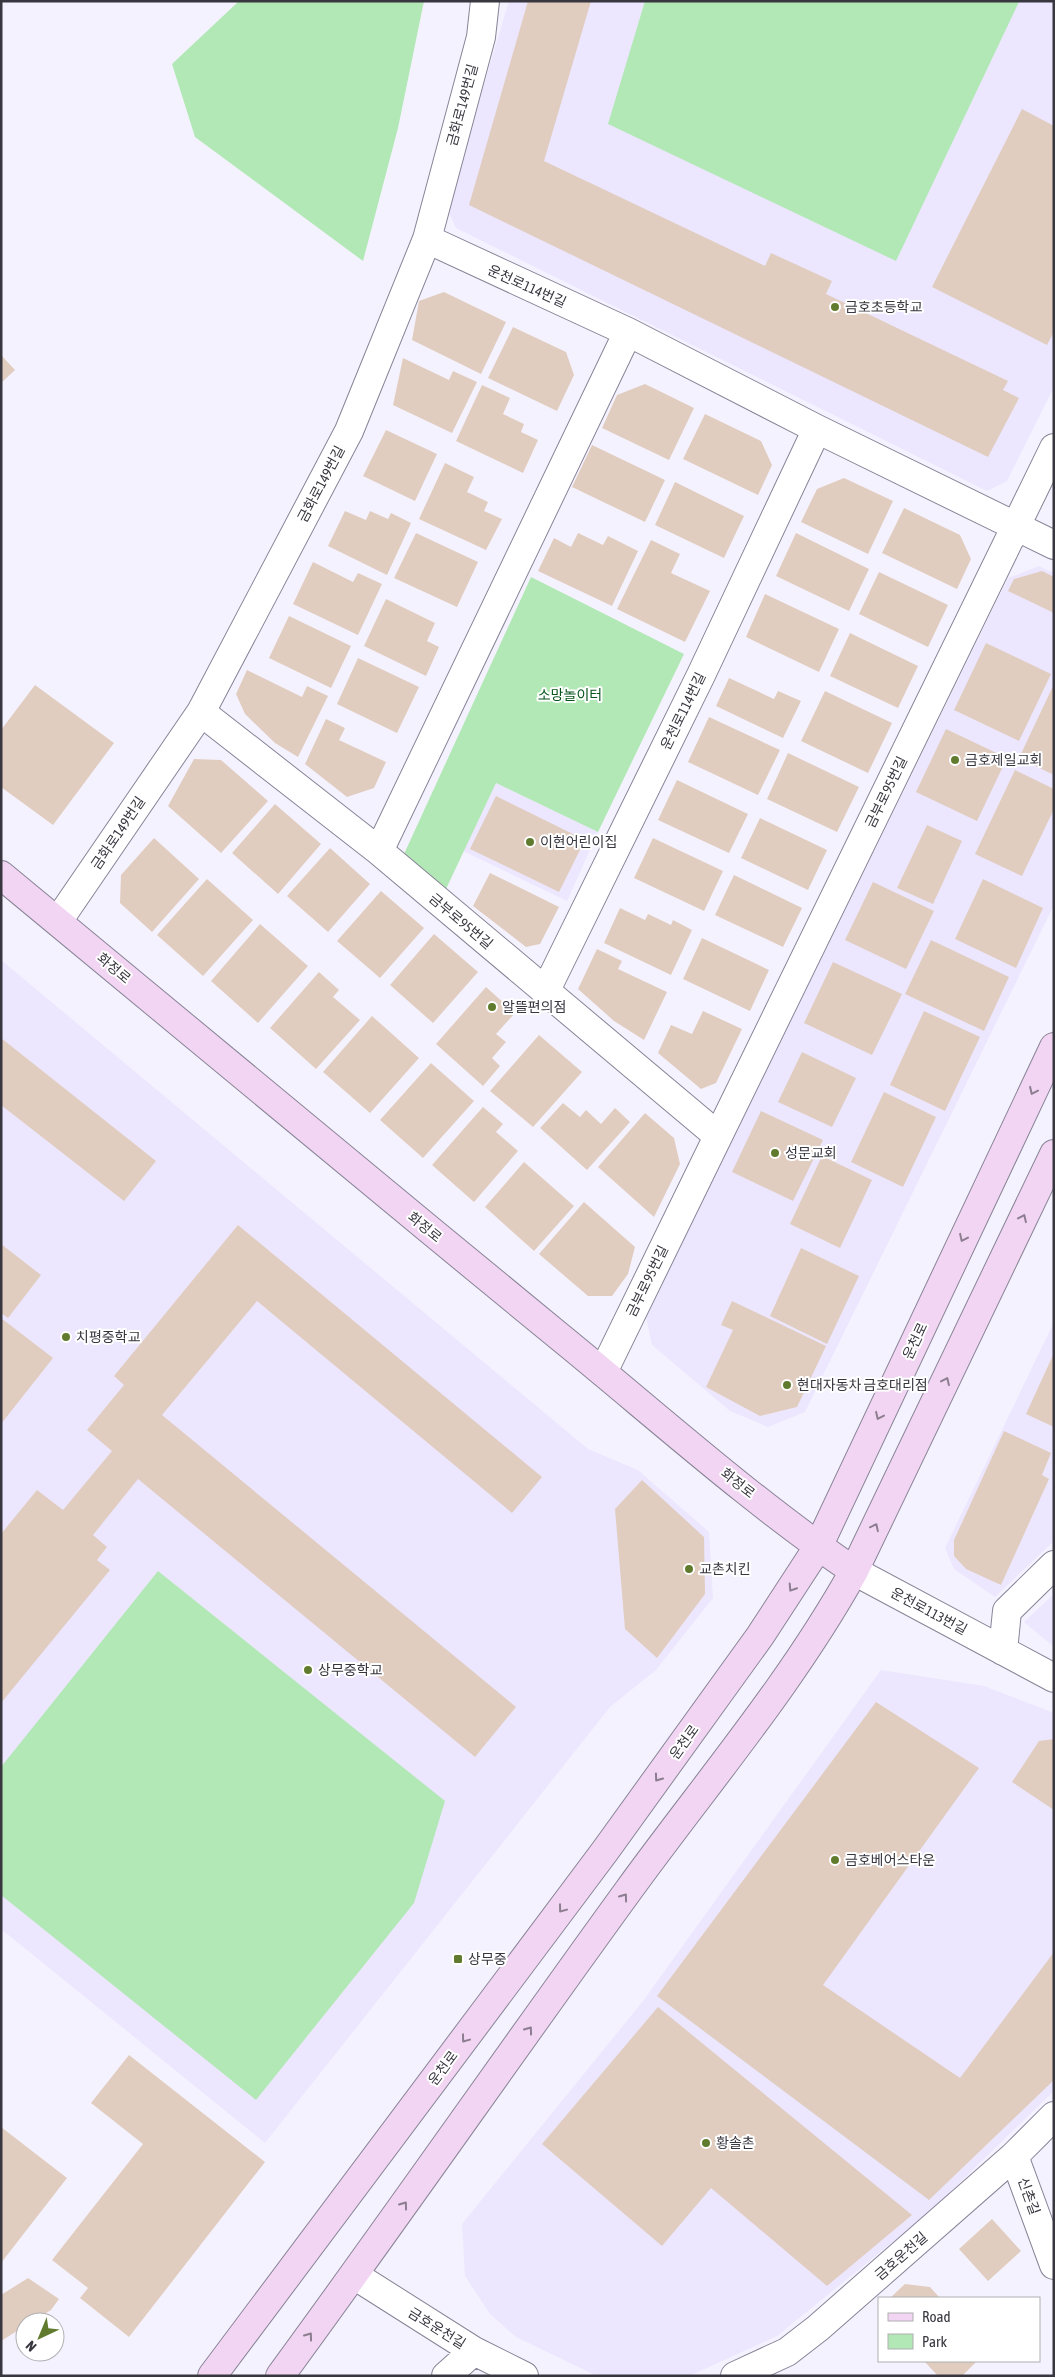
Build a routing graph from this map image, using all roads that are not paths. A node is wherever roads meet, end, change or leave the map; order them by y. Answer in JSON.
{"nodes":[{"id":1,"x":485,"y":1,"type":"edge"},
{"id":2,"x":427,"y":239,"type":"junction"},
{"id":3,"x":628,"y":332,"type":"junction"},
{"id":4,"x":817,"y":428,"type":"junction"},
{"id":5,"x":1054,"y":448,"type":"edge"},
{"id":6,"x":1016,"y":527,"type":"junction"},
{"id":7,"x":1054,"y":545,"type":"edge"},
{"id":8,"x":201,"y":712,"type":"junction"},
{"id":9,"x":379,"y":851,"type":"junction"},
{"id":10,"x":1,"y":875,"type":"edge"},
{"id":11,"x":58,"y":921,"type":"junction"},
{"id":12,"x":546,"y":992,"type":"junction"},
{"id":13,"x":1054,"y":1047,"type":"edge"},
{"id":14,"x":717,"y":1135,"type":"junction"},
{"id":15,"x":1054,"y":1154,"type":"edge"},
{"id":16,"x":603,"y":1372,"type":"junction"},
{"id":17,"x":818,"y":1547,"type":"junction"},
{"id":18,"x":1054,"y":1565,"type":"edge"},
{"id":19,"x":854,"y":1572,"type":"junction"},
{"id":20,"x":1003,"y":1651,"type":"junction"},
{"id":21,"x":1054,"y":1678,"type":"edge"},
{"id":22,"x":1054,"y":2116,"type":"edge"},
{"id":23,"x":1014,"y":2156,"type":"junction"},
{"id":24,"x":1054,"y":2264,"type":"edge"},
{"id":25,"x":354,"y":2275,"type":"junction"},
{"id":26,"x":474,"y":2351,"type":"junction"},
{"id":27,"x":212,"y":2376,"type":"edge"},
{"id":28,"x":280,"y":2376,"type":"edge"},
{"id":29,"x":446,"y":2376,"type":"edge"},
{"id":30,"x":524,"y":2376,"type":"edge"},
{"id":31,"x":735,"y":2376,"type":"edge"}],
"edges":[{"from":1,"to":2,"type":"street","name":"금화로149번길"},
{"from":2,"to":3,"type":"street","name":"운천로114번길"},
{"from":2,"to":8,"type":"street","name":"금화로149번길"},
{"from":3,"to":4,"type":"street","name":"운천로114번길"},
{"from":3,"to":9,"type":"street"},
{"from":4,"to":6,"type":"street","name":"운천로114번길"},
{"from":4,"to":12,"type":"street","name":"운천로114번길"},
{"from":5,"to":6,"type":"street","name":"금부로95번길"},
{"from":6,"to":7,"type":"street","name":"운천로114번길"},
{"from":6,"to":14,"type":"street","name":"금부로95번길"},
{"from":8,"to":9,"type":"street","name":"금부로95번길"},
{"from":8,"to":11,"type":"street","name":"금화로149번길"},
{"from":9,"to":12,"type":"street","name":"금부로95번길"},
{"from":10,"to":11,"type":"street","name":"화정로"},
{"from":11,"to":16,"type":"street","name":"화정로"},
{"from":12,"to":14,"type":"street","name":"금부로95번길"},
{"from":13,"to":17,"type":"street","name":"운천로","one_way":true},
{"from":14,"to":16,"type":"street","name":"금부로95번길"},
{"from":19,"to":15,"type":"street","one_way":true},
{"from":16,"to":17,"type":"street","name":"화정로"},
{"from":17,"to":19,"type":"street","name":"화정로"},
{"from":17,"to":27,"type":"street","name":"운천로","one_way":true},
{"from":18,"to":20,"type":"street"},
{"from":19,"to":20,"type":"street","name":"운천로113번길"},
{"from":25,"to":19,"type":"street","one_way":true},
{"from":20,"to":21,"type":"street","name":"운천로113번길"},
{"from":22,"to":23,"type":"street","name":"금호운천길"},
{"from":23,"to":24,"type":"street","name":"신촌길"},
{"from":23,"to":31,"type":"street","name":"금호운천길"},
{"from":25,"to":26,"type":"street","name":"금호운천길"},
{"from":28,"to":25,"type":"street","one_way":true},
{"from":26,"to":29,"type":"street"},
{"from":26,"to":30,"type":"street","name":"금호운천길"}]}
